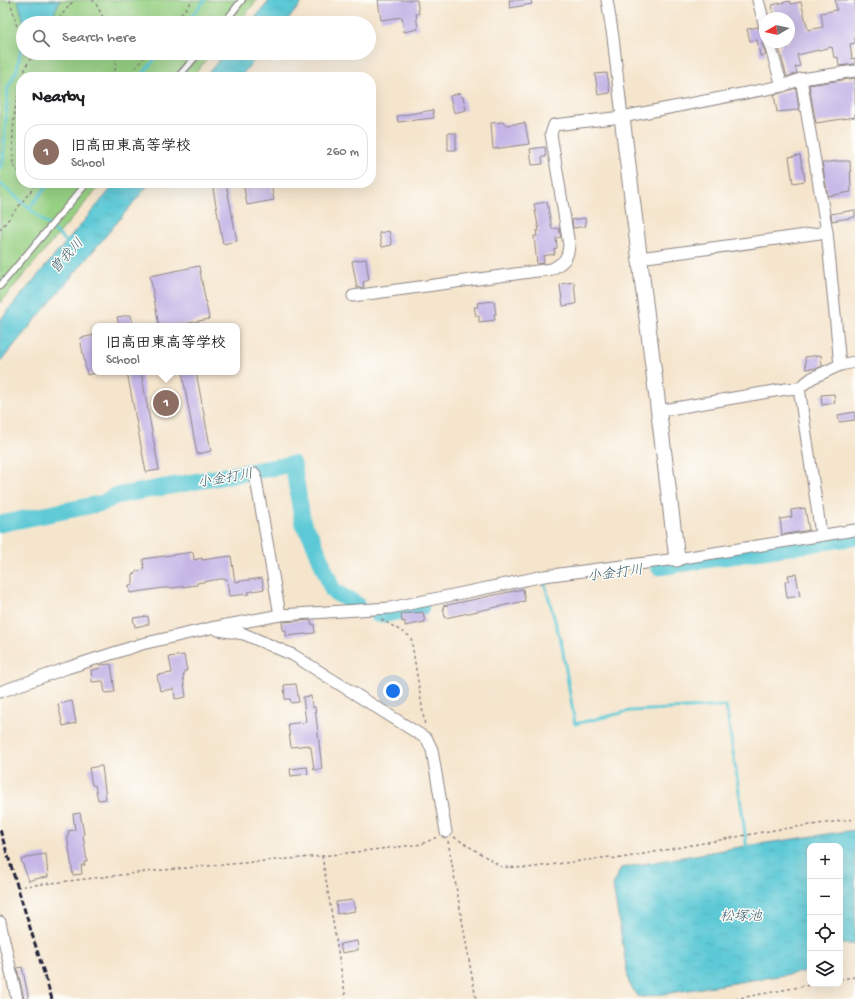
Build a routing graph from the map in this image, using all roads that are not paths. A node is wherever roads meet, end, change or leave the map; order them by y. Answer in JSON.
{"nodes":[{"id":1,"x":242,"y":0,"type":"edge"},
{"id":2,"x":607,"y":0,"type":"edge"},
{"id":3,"x":758,"y":0,"type":"edge"},
{"id":4,"x":761,"y":12,"type":"edge"},
{"id":5,"x":229,"y":16,"type":"edge"},
{"id":6,"x":771,"y":48,"type":"edge"},
{"id":7,"x":193,"y":60,"type":"edge"},
{"id":8,"x":855,"y":71,"type":"edge"},
{"id":9,"x":182,"y":72,"type":"edge"},
{"id":10,"x":801,"y":79,"type":"junction"},
{"id":11,"x":782,"y":86,"type":"junction"},
{"id":12,"x":622,"y":117,"type":"junction"},
{"id":13,"x":83,"y":188,"type":"edge"},
{"id":14,"x":826,"y":232,"type":"junction"},
{"id":15,"x":640,"y":258,"type":"junction"},
{"id":16,"x":0,"y":286,"type":"edge"},
{"id":17,"x":353,"y":296,"type":"dead end"},
{"id":18,"x":855,"y":362,"type":"edge"},
{"id":19,"x":840,"y":365,"type":"junction"},
{"id":20,"x":799,"y":388,"type":"junction"},
{"id":21,"x":658,"y":411,"type":"junction"},
{"id":22,"x":255,"y":474,"type":"dead end"},
{"id":23,"x":855,"y":530,"type":"edge"},
{"id":24,"x":821,"y":534,"type":"junction"},
{"id":25,"x":677,"y":559,"type":"junction"},
{"id":26,"x":280,"y":615,"type":"junction"},
{"id":27,"x":211,"y":628,"type":"junction"},
{"id":28,"x":0,"y":692,"type":"edge"},
{"id":29,"x":446,"y":832,"type":"road end"},
{"id":30,"x":0,"y":922,"type":"edge"},
{"id":31,"x":17,"y":999,"type":"edge"}],
"edges":[{"from":1,"to":5,"type":"lane"},
{"from":2,"to":12,"type":"street"},
{"from":3,"to":4,"type":"street"},
{"from":6,"to":11,"type":"street"},
{"from":7,"to":9,"type":"lane"},
{"from":8,"to":10,"type":"street"},
{"from":10,"to":11,"type":"street"},
{"from":10,"to":14,"type":"street"},
{"from":11,"to":12,"type":"street"},
{"from":12,"to":15,"type":"street"},
{"from":12,"to":17,"type":"street"},
{"from":13,"to":16,"type":"lane"},
{"from":14,"to":15,"type":"street"},
{"from":14,"to":19,"type":"street"},
{"from":15,"to":21,"type":"street"},
{"from":18,"to":19,"type":"street"},
{"from":19,"to":20,"type":"street"},
{"from":20,"to":21,"type":"street"},
{"from":20,"to":24,"type":"street"},
{"from":21,"to":25,"type":"street"},
{"from":22,"to":26,"type":"street"},
{"from":23,"to":24,"type":"street"},
{"from":24,"to":25,"type":"street"},
{"from":25,"to":26,"type":"street"},
{"from":26,"to":27,"type":"street"},
{"from":27,"to":28,"type":"street"},
{"from":27,"to":29,"type":"street"},
{"from":30,"to":31,"type":"street"}]}
